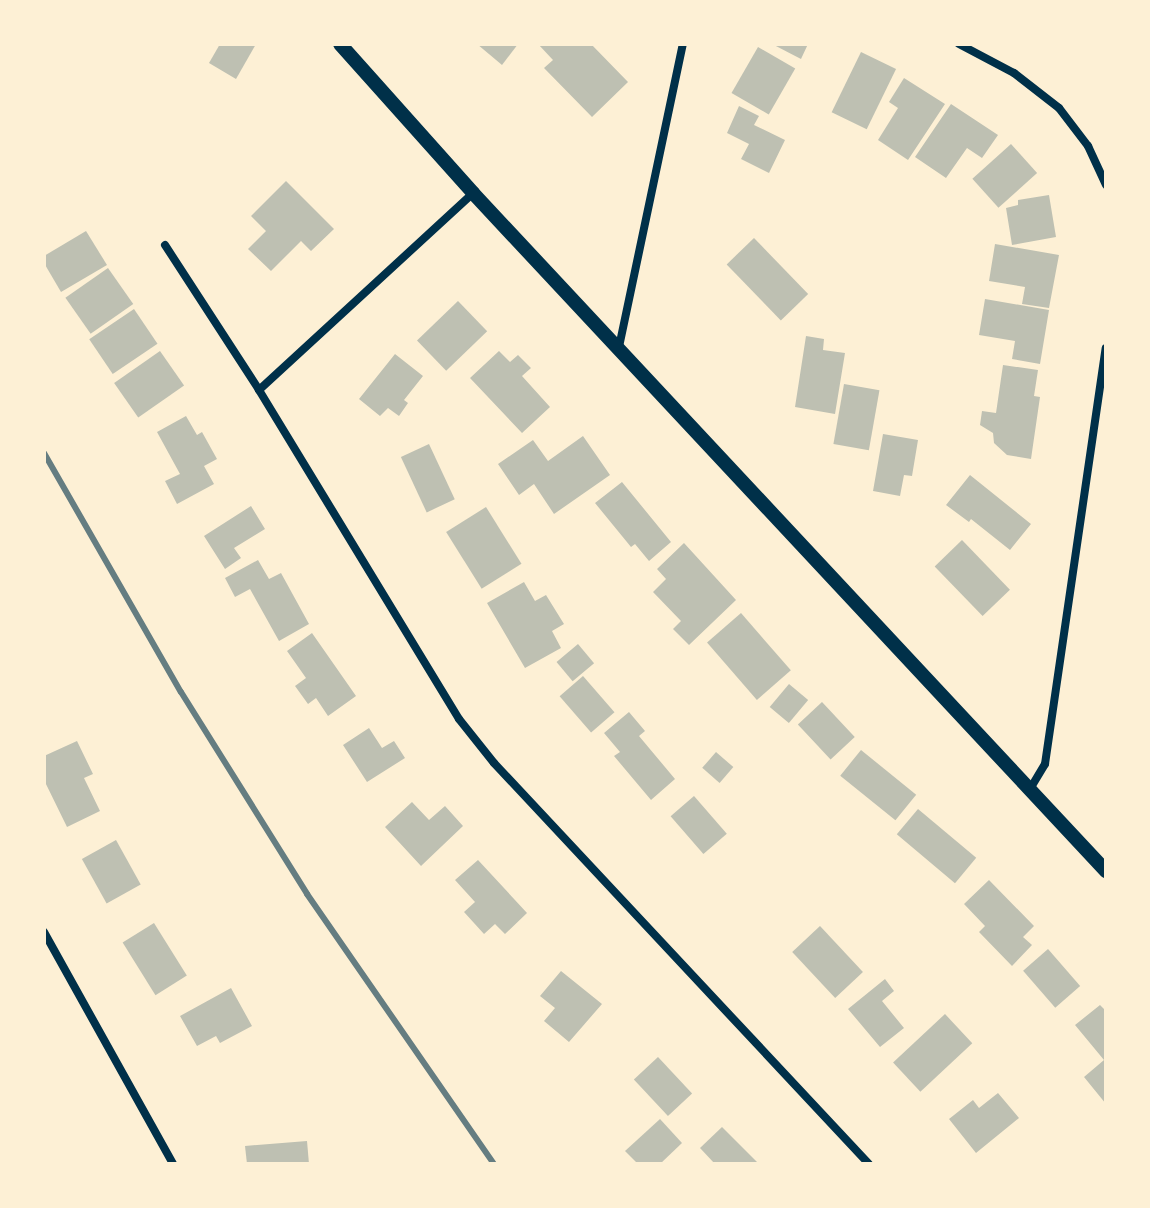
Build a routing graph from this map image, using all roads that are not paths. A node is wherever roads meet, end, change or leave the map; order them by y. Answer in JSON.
{"nodes":[{"id":1,"x":340,"y":44,"type":"edge"},
{"id":2,"x":683,"y":44,"type":"edge"},
{"id":3,"x":959,"y":44,"type":"edge"},
{"id":4,"x":1106,"y":185,"type":"edge"},
{"id":5,"x":473,"y":193,"type":"junction"},
{"id":6,"x":165,"y":245,"type":"dead end"},
{"id":7,"x":619,"y":347,"type":"junction"},
{"id":8,"x":1106,"y":348,"type":"edge"},
{"id":9,"x":259,"y":390,"type":"junction"},
{"id":10,"x":1030,"y":789,"type":"junction"},
{"id":11,"x":1106,"y":871,"type":"edge"},
{"id":12,"x":44,"y":932,"type":"edge"},
{"id":13,"x":173,"y":1164,"type":"edge"},
{"id":14,"x":869,"y":1164,"type":"edge"}],
"edges":[{"from":1,"to":5,"type":"street"},
{"from":2,"to":7,"type":"street"},
{"from":3,"to":4,"type":"street"},
{"from":5,"to":7,"type":"street"},
{"from":5,"to":9,"type":"street"},
{"from":6,"to":9,"type":"street"},
{"from":7,"to":10,"type":"street"},
{"from":8,"to":10,"type":"street"},
{"from":9,"to":14,"type":"street"},
{"from":10,"to":11,"type":"street"},
{"from":12,"to":13,"type":"street"}]}
